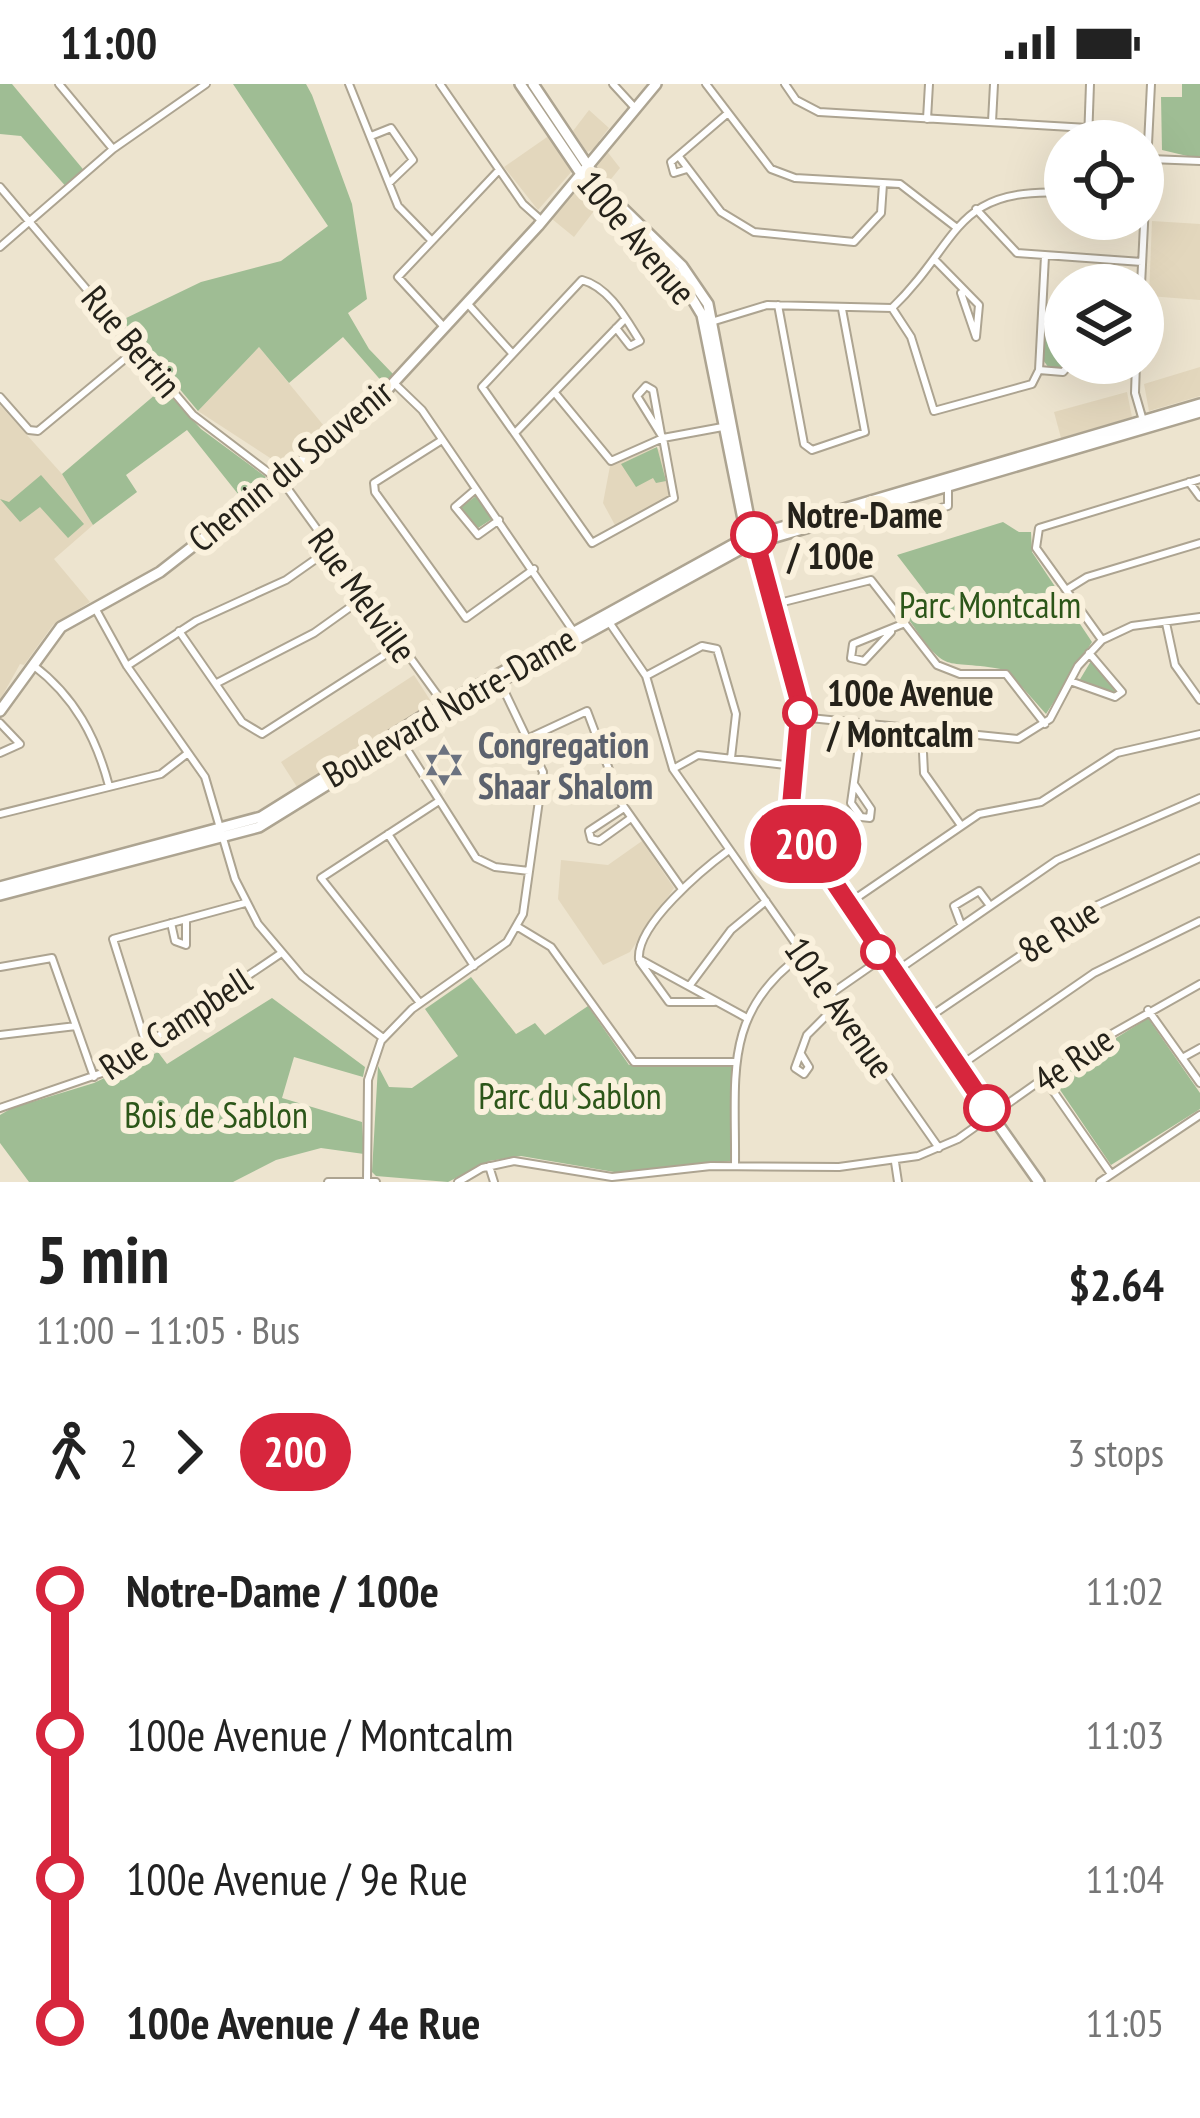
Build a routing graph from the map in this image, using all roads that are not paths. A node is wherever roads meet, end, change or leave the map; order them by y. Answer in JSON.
{"nodes":[{"id":1,"x":58,"y":84,"type":"edge"},
{"id":2,"x":206,"y":84,"type":"edge"},
{"id":3,"x":349,"y":84,"type":"edge"},
{"id":4,"x":440,"y":84,"type":"edge"},
{"id":5,"x":520,"y":84,"type":"edge"},
{"id":6,"x":533,"y":84,"type":"edge"},
{"id":7,"x":613,"y":84,"type":"edge"},
{"id":8,"x":656,"y":84,"type":"edge"},
{"id":9,"x":706,"y":84,"type":"edge"},
{"id":10,"x":784,"y":84,"type":"edge"},
{"id":11,"x":929,"y":84,"type":"edge"},
{"id":12,"x":994,"y":84,"type":"edge"},
{"id":13,"x":1090,"y":84,"type":"edge"},
{"id":14,"x":1151,"y":84,"type":"edge"},
{"id":15,"x":190,"y":88,"type":"edge"},
{"id":16,"x":635,"y":108,"type":"junction"},
{"id":17,"x":728,"y":113,"type":"junction"},
{"id":18,"x":927,"y":119,"type":"junction"},
{"id":19,"x":1088,"y":120,"type":"edge"},
{"id":20,"x":1150,"y":120,"type":"edge"},
{"id":21,"x":992,"y":122,"type":"junction"},
{"id":22,"x":1044,"y":125,"type":"edge"},
{"id":23,"x":371,"y":136,"type":"junction"},
{"id":24,"x":113,"y":149,"type":"junction"},
{"id":25,"x":680,"y":158,"type":"junction"},
{"id":26,"x":1164,"y":160,"type":"edge"},
{"id":27,"x":1200,"y":161,"type":"edge"},
{"id":28,"x":584,"y":169,"type":"junction"},
{"id":29,"x":687,"y":169,"type":"junction"},
{"id":30,"x":500,"y":170,"type":"junction"},
{"id":31,"x":884,"y":182,"type":"junction"},
{"id":32,"x":389,"y":183,"type":"junction"},
{"id":33,"x":0,"y":187,"type":"edge"},
{"id":34,"x":1044,"y":193,"type":"edge"},
{"id":35,"x":976,"y":208,"type":"junction"},
{"id":36,"x":30,"y":221,"type":"junction"},
{"id":37,"x":542,"y":221,"type":"junction"},
{"id":38,"x":957,"y":228,"type":"junction"},
{"id":39,"x":1143,"y":240,"type":"edge"},
{"id":40,"x":432,"y":241,"type":"junction"},
{"id":41,"x":0,"y":247,"type":"edge"},
{"id":42,"x":1045,"y":256,"type":"junction"},
{"id":43,"x":934,"y":259,"type":"junction"},
{"id":44,"x":1142,"y":262,"type":"joint"},
{"id":45,"x":962,"y":293,"type":"junction"},
{"id":46,"x":467,"y":303,"type":"junction"},
{"id":47,"x":778,"y":305,"type":"junction"},
{"id":48,"x":892,"y":308,"type":"junction"},
{"id":49,"x":842,"y":309,"type":"junction"},
{"id":50,"x":1042,"y":317,"type":"joint"},
{"id":51,"x":625,"y":319,"type":"junction"},
{"id":52,"x":710,"y":323,"type":"junction"},
{"id":53,"x":444,"y":327,"type":"junction"},
{"id":54,"x":616,"y":328,"type":"junction"},
{"id":55,"x":138,"y":348,"type":"junction"},
{"id":56,"x":512,"y":352,"type":"junction"},
{"id":57,"x":1039,"y":370,"type":"junction"},
{"id":58,"x":1044,"y":371,"type":"edge"},
{"id":59,"x":393,"y":383,"type":"junction"},
{"id":60,"x":1135,"y":384,"type":"edge"},
{"id":61,"x":555,"y":393,"type":"junction"},
{"id":62,"x":0,"y":397,"type":"edge"},
{"id":63,"x":1200,"y":408,"type":"edge"},
{"id":64,"x":1144,"y":424,"type":"junction"},
{"id":65,"x":730,"y":426,"type":"junction"},
{"id":66,"x":514,"y":434,"type":"junction"},
{"id":67,"x":662,"y":436,"type":"junction"},
{"id":68,"x":442,"y":440,"type":"junction"},
{"id":69,"x":279,"y":478,"type":"junction"},
{"id":70,"x":1200,"y":479,"type":"edge"},
{"id":71,"x":1190,"y":482,"type":"junction"},
{"id":72,"x":948,"y":485,"type":"junction"},
{"id":73,"x":477,"y":489,"type":"junction"},
{"id":74,"x":1200,"y":497,"type":"edge"},
{"id":75,"x":889,"y":499,"type":"junction"},
{"id":76,"x":500,"y":520,"type":"junction"},
{"id":77,"x":751,"y":538,"type":"junction"},
{"id":78,"x":1200,"y":543,"type":"edge"},
{"id":79,"x":330,"y":549,"type":"junction"},
{"id":80,"x":534,"y":569,"type":"junction"},
{"id":81,"x":1066,"y":590,"type":"junction"},
{"id":82,"x":364,"y":596,"type":"junction"},
{"id":83,"x":771,"y":605,"type":"junction"},
{"id":84,"x":95,"y":608,"type":"junction"},
{"id":85,"x":1200,"y":617,"type":"edge"},
{"id":86,"x":607,"y":618,"type":"junction"},
{"id":87,"x":905,"y":623,"type":"junction"},
{"id":88,"x":1166,"y":623,"type":"junction"},
{"id":89,"x":179,"y":631,"type":"junction"},
{"id":90,"x":891,"y":632,"type":"junction"},
{"id":91,"x":576,"y":636,"type":"junction"},
{"id":92,"x":1102,"y":640,"type":"junction"},
{"id":93,"x":399,"y":646,"type":"junction"},
{"id":94,"x":1089,"y":653,"type":"junction"},
{"id":95,"x":33,"y":665,"type":"junction"},
{"id":96,"x":127,"y":666,"type":"junction"},
{"id":97,"x":646,"y":676,"type":"junction"},
{"id":98,"x":498,"y":679,"type":"junction"},
{"id":99,"x":1070,"y":681,"type":"junction"},
{"id":100,"x":217,"y":682,"type":"junction"},
{"id":101,"x":1200,"y":700,"type":"edge"},
{"id":102,"x":446,"y":707,"type":"junction"},
{"id":103,"x":0,"y":711,"type":"edge"},
{"id":104,"x":800,"y":717,"type":"junction"},
{"id":105,"x":0,"y":723,"type":"edge"},
{"id":106,"x":862,"y":724,"type":"junction"},
{"id":107,"x":1045,"y":724,"type":"junction"},
{"id":108,"x":922,"y":732,"type":"junction"},
{"id":109,"x":1200,"y":734,"type":"edge"},
{"id":110,"x":399,"y":736,"type":"junction"},
{"id":111,"x":531,"y":738,"type":"junction"},
{"id":112,"x":0,"y":753,"type":"edge"},
{"id":113,"x":188,"y":753,"type":"junction"},
{"id":114,"x":731,"y":758,"type":"junction"},
{"id":115,"x":794,"y":766,"type":"junction"},
{"id":116,"x":673,"y":769,"type":"junction"},
{"id":117,"x":854,"y":784,"type":"junction"},
{"id":118,"x":109,"y":786,"type":"junction"},
{"id":119,"x":1200,"y":798,"type":"edge"},
{"id":120,"x":439,"y":801,"type":"junction"},
{"id":121,"x":625,"y":808,"type":"junction"},
{"id":122,"x":0,"y":814,"type":"edge"},
{"id":123,"x":632,"y":818,"type":"junction"},
{"id":124,"x":960,"y":824,"type":"junction"},
{"id":125,"x":388,"y":834,"type":"junction"},
{"id":126,"x":222,"y":836,"type":"junction"},
{"id":127,"x":729,"y":850,"type":"junction"},
{"id":128,"x":1200,"y":858,"type":"edge"},
{"id":129,"x":529,"y":872,"type":"junction"},
{"id":130,"x":682,"y":889,"type":"junction"},
{"id":131,"x":0,"y":891,"type":"edge"},
{"id":132,"x":766,"y":902,"type":"junction"},
{"id":133,"x":245,"y":903,"type":"junction"},
{"id":134,"x":850,"y":903,"type":"junction"},
{"id":135,"x":988,"y":904,"type":"junction"},
{"id":136,"x":186,"y":920,"type":"junction"},
{"id":137,"x":1200,"y":920,"type":"edge"},
{"id":138,"x":171,"y":923,"type":"junction"},
{"id":139,"x":961,"y":923,"type":"junction"},
{"id":140,"x":518,"y":927,"type":"junction"},
{"id":141,"x":803,"y":953,"type":"junction"},
{"id":142,"x":280,"y":954,"type":"junction"},
{"id":143,"x":638,"y":959,"type":"junction"},
{"id":144,"x":881,"y":959,"type":"junction"},
{"id":145,"x":474,"y":966,"type":"junction"},
{"id":146,"x":0,"y":967,"type":"edge"},
{"id":147,"x":892,"y":974,"type":"junction"},
{"id":148,"x":1200,"y":984,"type":"edge"},
{"id":149,"x":690,"y":986,"type":"junction"},
{"id":150,"x":832,"y":993,"type":"junction"},
{"id":151,"x":718,"y":1002,"type":"junction"},
{"id":152,"x":420,"y":1004,"type":"junction"},
{"id":153,"x":838,"y":1004,"type":"junction"},
{"id":154,"x":1148,"y":1010,"type":"junction"},
{"id":155,"x":745,"y":1017,"type":"junction"},
{"id":156,"x":925,"y":1020,"type":"junction"},
{"id":157,"x":76,"y":1026,"type":"junction"},
{"id":158,"x":0,"y":1035,"type":"edge"},
{"id":159,"x":383,"y":1038,"type":"junction"},
{"id":160,"x":146,"y":1046,"type":"junction"},
{"id":161,"x":1200,"y":1048,"type":"edge"},
{"id":162,"x":801,"y":1054,"type":"dead end"},
{"id":163,"x":1182,"y":1058,"type":"junction"},
{"id":164,"x":736,"y":1062,"type":"junction"},
{"id":165,"x":958,"y":1067,"type":"junction"},
{"id":166,"x":94,"y":1077,"type":"junction"},
{"id":167,"x":1044,"y":1077,"type":"junction"},
{"id":168,"x":1200,"y":1084,"type":"edge"},
{"id":169,"x":0,"y":1094,"type":"edge"},
{"id":170,"x":3,"y":1106,"type":"edge"},
{"id":171,"x":992,"y":1115,"type":"junction"},
{"id":172,"x":1200,"y":1115,"type":"edge"},
{"id":173,"x":939,"y":1148,"type":"junction"},
{"id":174,"x":895,"y":1161,"type":"junction"},
{"id":175,"x":735,"y":1165,"type":"junction"},
{"id":176,"x":489,"y":1166,"type":"junction"},
{"id":177,"x":569,"y":1166,"type":"junction"},
{"id":178,"x":832,"y":1167,"type":"junction"},
{"id":179,"x":1111,"y":1174,"type":"junction"},
{"id":180,"x":833,"y":1177,"type":"dead end"},
{"id":181,"x":372,"y":1181,"type":"edge"},
{"id":182,"x":328,"y":1182,"type":"edge"},
{"id":183,"x":458,"y":1182,"type":"edge"},
{"id":184,"x":494,"y":1182,"type":"edge"},
{"id":185,"x":566,"y":1182,"type":"edge"},
{"id":186,"x":898,"y":1182,"type":"edge"},
{"id":187,"x":1039,"y":1182,"type":"edge"},
{"id":188,"x":1100,"y":1182,"type":"edge"}],
"edges":[{"from":1,"to":24,"type":"street"},
{"from":2,"to":15,"type":"street"},
{"from":3,"to":23,"type":"street"},
{"from":4,"to":30,"type":"street"},
{"from":5,"to":28,"type":"street","name":"100e Avenue"},
{"from":6,"to":28,"type":"street","name":"100e Avenue"},
{"from":7,"to":16,"type":"street"},
{"from":8,"to":16,"type":"street","name":"Chemin du Souvenir"},
{"from":9,"to":17,"type":"street"},
{"from":10,"to":18,"type":"street"},
{"from":11,"to":18,"type":"street"},
{"from":12,"to":21,"type":"street"},
{"from":13,"to":19,"type":"street"},
{"from":14,"to":20,"type":"street"},
{"from":15,"to":24,"type":"street"},
{"from":16,"to":28,"type":"street","name":"Chemin du Souvenir"},
{"from":17,"to":25,"type":"street"},
{"from":17,"to":31,"type":"street"},
{"from":18,"to":21,"type":"street"},
{"from":21,"to":22,"type":"street"},
{"from":23,"to":32,"type":"street"},
{"from":23,"to":32,"type":"street"},
{"from":24,"to":36,"type":"street"},
{"from":25,"to":29,"type":"street"},
{"from":25,"to":29,"type":"street"},
{"from":26,"to":27,"type":"street"},
{"from":28,"to":37,"type":"street","name":"Chemin du Souvenir"},
{"from":28,"to":52,"type":"street","name":"100e Avenue"},
{"from":29,"to":31,"type":"street"},
{"from":30,"to":37,"type":"street"},
{"from":30,"to":40,"type":"street"},
{"from":31,"to":38,"type":"street"},
{"from":32,"to":40,"type":"street"},
{"from":33,"to":36,"type":"street","name":"Rue Bertin"},
{"from":34,"to":35,"type":"street"},
{"from":35,"to":38,"type":"street"},
{"from":35,"to":42,"type":"street"},
{"from":36,"to":41,"type":"street"},
{"from":36,"to":55,"type":"street","name":"Rue Bertin"},
{"from":37,"to":46,"type":"street","name":"Chemin du Souvenir"},
{"from":38,"to":43,"type":"street"},
{"from":39,"to":44,"type":"street"},
{"from":40,"to":53,"type":"street"},
{"from":42,"to":44,"type":"street"},
{"from":42,"to":50,"type":"street"},
{"from":43,"to":45,"type":"street"},
{"from":43,"to":48,"type":"street"},
{"from":45,"to":45,"type":"street"},
{"from":46,"to":53,"type":"street","name":"Chemin du Souvenir"},
{"from":46,"to":56,"type":"street"},
{"from":47,"to":49,"type":"street"},
{"from":47,"to":49,"type":"street"},
{"from":47,"to":52,"type":"street"},
{"from":48,"to":49,"type":"street"},
{"from":48,"to":57,"type":"street"},
{"from":50,"to":57,"type":"street"},
{"from":51,"to":54,"type":"street"},
{"from":51,"to":54,"type":"street"},
{"from":51,"to":56,"type":"street"},
{"from":52,"to":65,"type":"street","name":"100e Avenue"},
{"from":53,"to":59,"type":"street","name":"Chemin du Souvenir"},
{"from":54,"to":61,"type":"street"},
{"from":55,"to":62,"type":"street"},
{"from":55,"to":69,"type":"street","name":"Rue Bertin"},
{"from":56,"to":66,"type":"street"},
{"from":57,"to":58,"type":"street"},
{"from":59,"to":68,"type":"street"},
{"from":59,"to":69,"type":"street","name":"Chemin du Souvenir"},
{"from":60,"to":64,"type":"street"},
{"from":61,"to":66,"type":"street"},
{"from":61,"to":67,"type":"street"},
{"from":63,"to":64,"type":"street","name":"Boulevard Notre-Dame"},
{"from":64,"to":72,"type":"street","name":"Boulevard Notre-Dame"},
{"from":64,"to":75,"type":"street","name":"Boulevard Notre-Dame"},
{"from":65,"to":67,"type":"street"},
{"from":65,"to":77,"type":"street","name":"100e Avenue"},
{"from":66,"to":67,"type":"street"},
{"from":67,"to":67,"type":"street"},
{"from":68,"to":73,"type":"street"},
{"from":68,"to":80,"type":"street"},
{"from":69,"to":79,"type":"street","name":"Rue Melville"},
{"from":69,"to":84,"type":"street","name":"Chemin du Souvenir"},
{"from":70,"to":71,"type":"street"},
{"from":71,"to":74,"type":"street"},
{"from":71,"to":81,"type":"street"},
{"from":72,"to":75,"type":"street","name":"Boulevard Notre-Dame"},
{"from":72,"to":75,"type":"street","name":"Boulevard Notre-Dame"},
{"from":73,"to":76,"type":"street"},
{"from":73,"to":76,"type":"street"},
{"from":75,"to":77,"type":"street","name":"Boulevard Notre-Dame"},
{"from":76,"to":80,"type":"street"},
{"from":77,"to":83,"type":"street","name":"100e Avenue"},
{"from":77,"to":86,"type":"street","name":"Boulevard Notre-Dame"},
{"from":78,"to":81,"type":"street"},
{"from":79,"to":82,"type":"street","name":"Rue Melville"},
{"from":79,"to":89,"type":"street"},
{"from":80,"to":91,"type":"street"},
{"from":81,"to":92,"type":"street"},
{"from":82,"to":93,"type":"street","name":"Rue Melville"},
{"from":82,"to":100,"type":"street"},
{"from":83,"to":87,"type":"street"},
{"from":83,"to":104,"type":"street","name":"100e Avenue"},
{"from":84,"to":95,"type":"street","name":"Chemin du Souvenir"},
{"from":84,"to":96,"type":"street"},
{"from":85,"to":88,"type":"street"},
{"from":86,"to":91,"type":"street","name":"Boulevard Notre-Dame"},
{"from":86,"to":97,"type":"street","name":"101e Avenue"},
{"from":87,"to":90,"type":"street"},
{"from":87,"to":107,"type":"street"},
{"from":88,"to":92,"type":"street"},
{"from":88,"to":101,"type":"street"},
{"from":89,"to":96,"type":"street"},
{"from":89,"to":100,"type":"street"},
{"from":90,"to":90,"type":"street"},
{"from":91,"to":98,"type":"street","name":"Boulevard Notre-Dame"},
{"from":92,"to":94,"type":"street"},
{"from":93,"to":100,"type":"street"},
{"from":93,"to":102,"type":"street","name":"Rue Melville"},
{"from":94,"to":99,"type":"street"},
{"from":94,"to":99,"type":"street"},
{"from":95,"to":103,"type":"street","name":"Chemin du Souvenir"},
{"from":95,"to":118,"type":"street"},
{"from":96,"to":113,"type":"street"},
{"from":97,"to":114,"type":"street"},
{"from":97,"to":116,"type":"street","name":"101e Avenue"},
{"from":98,"to":102,"type":"street","name":"Boulevard Notre-Dame"},
{"from":98,"to":111,"type":"street"},
{"from":99,"to":107,"type":"street"},
{"from":102,"to":110,"type":"street","name":"Boulevard Notre-Dame"},
{"from":104,"to":106,"type":"street"},
{"from":104,"to":115,"type":"street","name":"100e Avenue"},
{"from":105,"to":112,"type":"street"},
{"from":106,"to":108,"type":"street"},
{"from":106,"to":117,"type":"street"},
{"from":107,"to":108,"type":"street"},
{"from":108,"to":124,"type":"street"},
{"from":109,"to":124,"type":"street"},
{"from":110,"to":120,"type":"street"},
{"from":110,"to":126,"type":"street","name":"Boulevard Notre-Dame"},
{"from":111,"to":121,"type":"street"},
{"from":111,"to":129,"type":"street"},
{"from":113,"to":118,"type":"street"},
{"from":113,"to":126,"type":"street"},
{"from":114,"to":115,"type":"street"},
{"from":114,"to":116,"type":"street"},
{"from":115,"to":134,"type":"street","name":"100e Avenue"},
{"from":116,"to":127,"type":"street","name":"101e Avenue"},
{"from":117,"to":117,"type":"street"},
{"from":118,"to":122,"type":"street"},
{"from":119,"to":135,"type":"street"},
{"from":120,"to":125,"type":"street"},
{"from":120,"to":129,"type":"street"},
{"from":121,"to":123,"type":"street"},
{"from":121,"to":123,"type":"street"},
{"from":123,"to":130,"type":"street"},
{"from":124,"to":134,"type":"street"},
{"from":125,"to":145,"type":"street"},
{"from":125,"to":152,"type":"street"},
{"from":126,"to":131,"type":"street","name":"Boulevard Notre-Dame"},
{"from":126,"to":133,"type":"street"},
{"from":127,"to":130,"type":"street"},
{"from":127,"to":132,"type":"street","name":"101e Avenue"},
{"from":128,"to":156,"type":"street","name":"8e Rue"},
{"from":129,"to":140,"type":"street"},
{"from":130,"to":143,"type":"street"},
{"from":132,"to":141,"type":"street","name":"101e Avenue"},
{"from":132,"to":149,"type":"street"},
{"from":133,"to":136,"type":"street"},
{"from":133,"to":142,"type":"street"},
{"from":134,"to":144,"type":"street","name":"100e Avenue"},
{"from":135,"to":139,"type":"street"},
{"from":135,"to":139,"type":"street"},
{"from":136,"to":138,"type":"street"},
{"from":136,"to":138,"type":"street"},
{"from":137,"to":165,"type":"street"},
{"from":138,"to":160,"type":"street"},
{"from":139,"to":147,"type":"street"},
{"from":140,"to":145,"type":"street"},
{"from":140,"to":164,"type":"street"},
{"from":141,"to":150,"type":"street","name":"101e Avenue"},
{"from":141,"to":155,"type":"street"},
{"from":142,"to":159,"type":"street"},
{"from":142,"to":160,"type":"street","name":"Rue Campbell"},
{"from":143,"to":149,"type":"street"},
{"from":143,"to":151,"type":"street"},
{"from":144,"to":147,"type":"street","name":"100e Avenue"},
{"from":144,"to":150,"type":"street"},
{"from":145,"to":152,"type":"street"},
{"from":146,"to":157,"type":"street"},
{"from":147,"to":156,"type":"street","name":"100e Avenue"},
{"from":148,"to":154,"type":"street","name":"4e Rue"},
{"from":149,"to":151,"type":"street"},
{"from":150,"to":153,"type":"street","name":"101e Avenue"},
{"from":151,"to":155,"type":"street"},
{"from":152,"to":159,"type":"street"},
{"from":153,"to":162,"type":"street"},
{"from":153,"to":173,"type":"street","name":"101e Avenue"},
{"from":154,"to":163,"type":"street"},
{"from":154,"to":167,"type":"street","name":"4e Rue"},
{"from":155,"to":164,"type":"street"},
{"from":156,"to":165,"type":"street","name":"100e Avenue"},
{"from":157,"to":158,"type":"street"},
{"from":157,"to":166,"type":"street"},
{"from":159,"to":181,"type":"street"},
{"from":160,"to":166,"type":"street","name":"Rue Campbell"},
{"from":161,"to":163,"type":"street"},
{"from":163,"to":168,"type":"street"},
{"from":164,"to":175,"type":"street"},
{"from":165,"to":171,"type":"street","name":"100e Avenue"},
{"from":166,"to":170,"type":"street","name":"Rue Campbell"},
{"from":167,"to":171,"type":"street","name":"4e Rue"},
{"from":167,"to":179,"type":"street"},
{"from":169,"to":170,"type":"street"},
{"from":171,"to":173,"type":"street","name":"4e Rue"},
{"from":171,"to":187,"type":"street","name":"100e Avenue"},
{"from":172,"to":179,"type":"street"},
{"from":173,"to":174,"type":"street","name":"4e Rue"},
{"from":174,"to":178,"type":"street","name":"4e Rue"},
{"from":174,"to":186,"type":"street"},
{"from":175,"to":177,"type":"street","name":"4e Rue"},
{"from":175,"to":178,"type":"street","name":"4e Rue"},
{"from":176,"to":177,"type":"street","name":"4e Rue"},
{"from":176,"to":183,"type":"street","name":"4e Rue"},
{"from":176,"to":184,"type":"street"},
{"from":177,"to":185,"type":"street"},
{"from":178,"to":180,"type":"street"},
{"from":179,"to":188,"type":"street"},
{"from":181,"to":182,"type":"street"}]}
